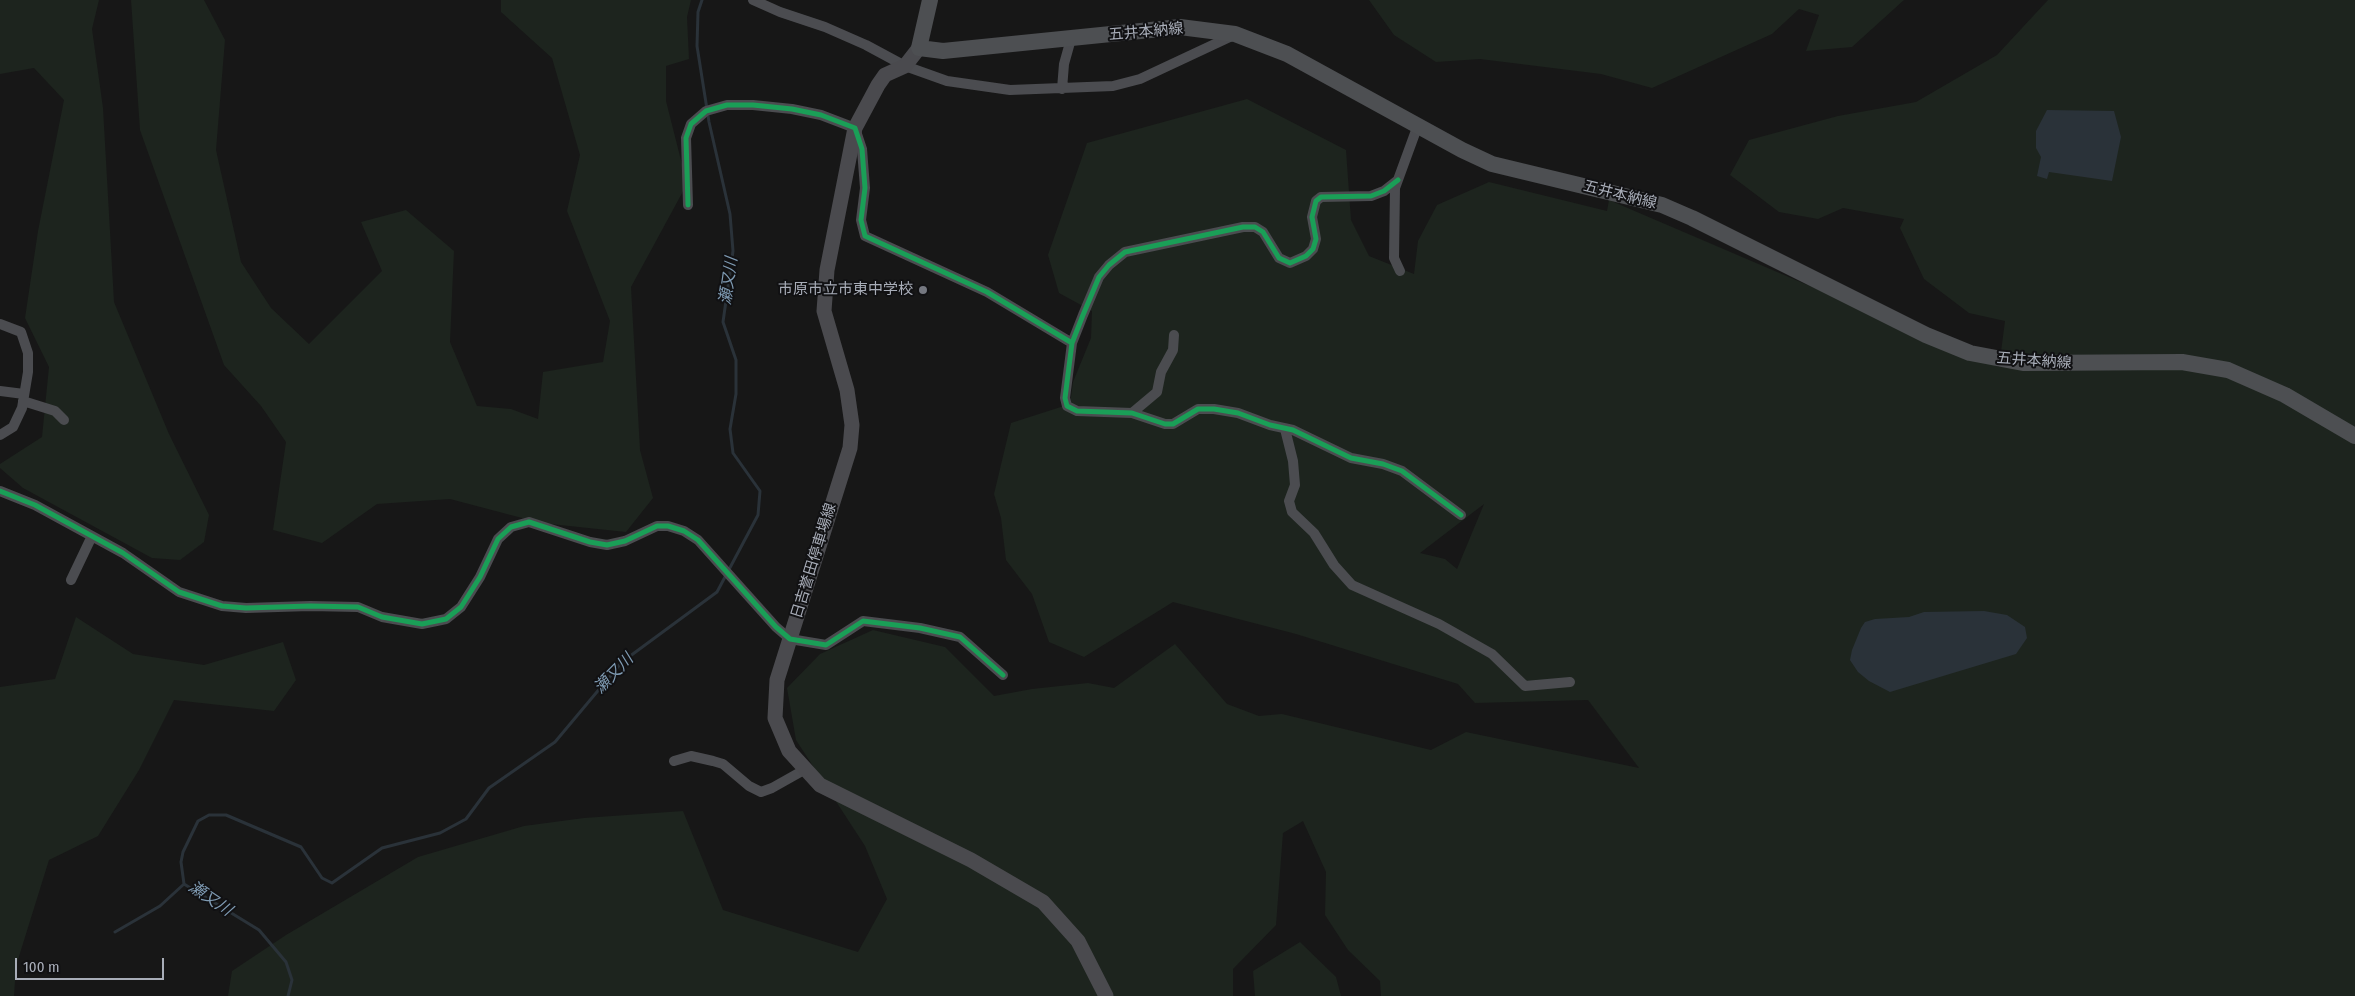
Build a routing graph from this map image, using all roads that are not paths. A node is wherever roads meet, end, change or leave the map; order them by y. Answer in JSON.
{"nodes":[{"id":1,"x":753,"y":0,"type":"edge"},
{"id":2,"x":930,"y":0,"type":"edge"},
{"id":3,"x":1235,"y":34,"type":"junction"},
{"id":4,"x":1071,"y":40,"type":"junction"},
{"id":5,"x":919,"y":48,"type":"junction"},
{"id":6,"x":905,"y":66,"type":"junction"},
{"id":7,"x":1062,"y":89,"type":"junction"},
{"id":8,"x":1418,"y":125,"type":"junction"},
{"id":9,"x":855,"y":128,"type":"junction"},
{"id":10,"x":1398,"y":180,"type":"junction"},
{"id":11,"x":688,"y":205,"type":"dead end"},
{"id":12,"x":1400,"y":272,"type":"dead end"},
{"id":13,"x":0,"y":324,"type":"edge"},
{"id":14,"x":1174,"y":335,"type":"dead end"},
{"id":15,"x":1072,"y":342,"type":"junction"},
{"id":16,"x":0,"y":392,"type":"edge"},
{"id":17,"x":24,"y":398,"type":"junction"},
{"id":18,"x":1132,"y":414,"type":"junction"},
{"id":19,"x":64,"y":420,"type":"dead end"},
{"id":20,"x":1285,"y":429,"type":"junction"},
{"id":21,"x":0,"y":435,"type":"edge"},
{"id":22,"x":2355,"y":436,"type":"edge"},
{"id":23,"x":0,"y":491,"type":"edge"},
{"id":24,"x":1462,"y":515,"type":"dead end"},
{"id":25,"x":92,"y":536,"type":"junction"},
{"id":26,"x":71,"y":580,"type":"dead end"},
{"id":27,"x":790,"y":639,"type":"junction"},
{"id":28,"x":1003,"y":675,"type":"dead end"},
{"id":29,"x":1570,"y":682,"type":"dead end"},
{"id":30,"x":674,"y":761,"type":"dead end"},
{"id":31,"x":804,"y":770,"type":"junction"},
{"id":32,"x":1106,"y":996,"type":"edge"}],
"edges":[{"from":1,"to":6,"type":"street"},
{"from":2,"to":5,"type":"main road"},
{"from":3,"to":4,"type":"main road","name":"五井本納線"},
{"from":3,"to":7,"type":"street"},
{"from":3,"to":8,"type":"main road","name":"五井本納線"},
{"from":4,"to":5,"type":"main road","name":"五井本納線"},
{"from":4,"to":7,"type":"street"},
{"from":5,"to":6,"type":"main road","name":"日吉誉田停車場線"},
{"from":6,"to":7,"type":"street"},
{"from":6,"to":9,"type":"main road","name":"日吉誉田停車場線"},
{"from":8,"to":10,"type":"street"},
{"from":8,"to":22,"type":"main road","name":"五井本納線"},
{"from":9,"to":11,"type":"street"},
{"from":9,"to":15,"type":"street"},
{"from":9,"to":27,"type":"main road","name":"日吉誉田停車場線"},
{"from":10,"to":12,"type":"street"},
{"from":10,"to":15,"type":"street"},
{"from":13,"to":17,"type":"street"},
{"from":14,"to":18,"type":"street"},
{"from":15,"to":18,"type":"street"},
{"from":16,"to":17,"type":"street"},
{"from":17,"to":19,"type":"street"},
{"from":17,"to":21,"type":"street"},
{"from":18,"to":20,"type":"street"},
{"from":20,"to":24,"type":"street"},
{"from":20,"to":29,"type":"street"},
{"from":23,"to":25,"type":"street"},
{"from":25,"to":26,"type":"street"},
{"from":25,"to":27,"type":"street"},
{"from":27,"to":28,"type":"street"},
{"from":27,"to":31,"type":"main road","name":"日吉誉田停車場線"},
{"from":30,"to":31,"type":"street"},
{"from":31,"to":32,"type":"main road","name":"日吉誉田停車場線"}]}
